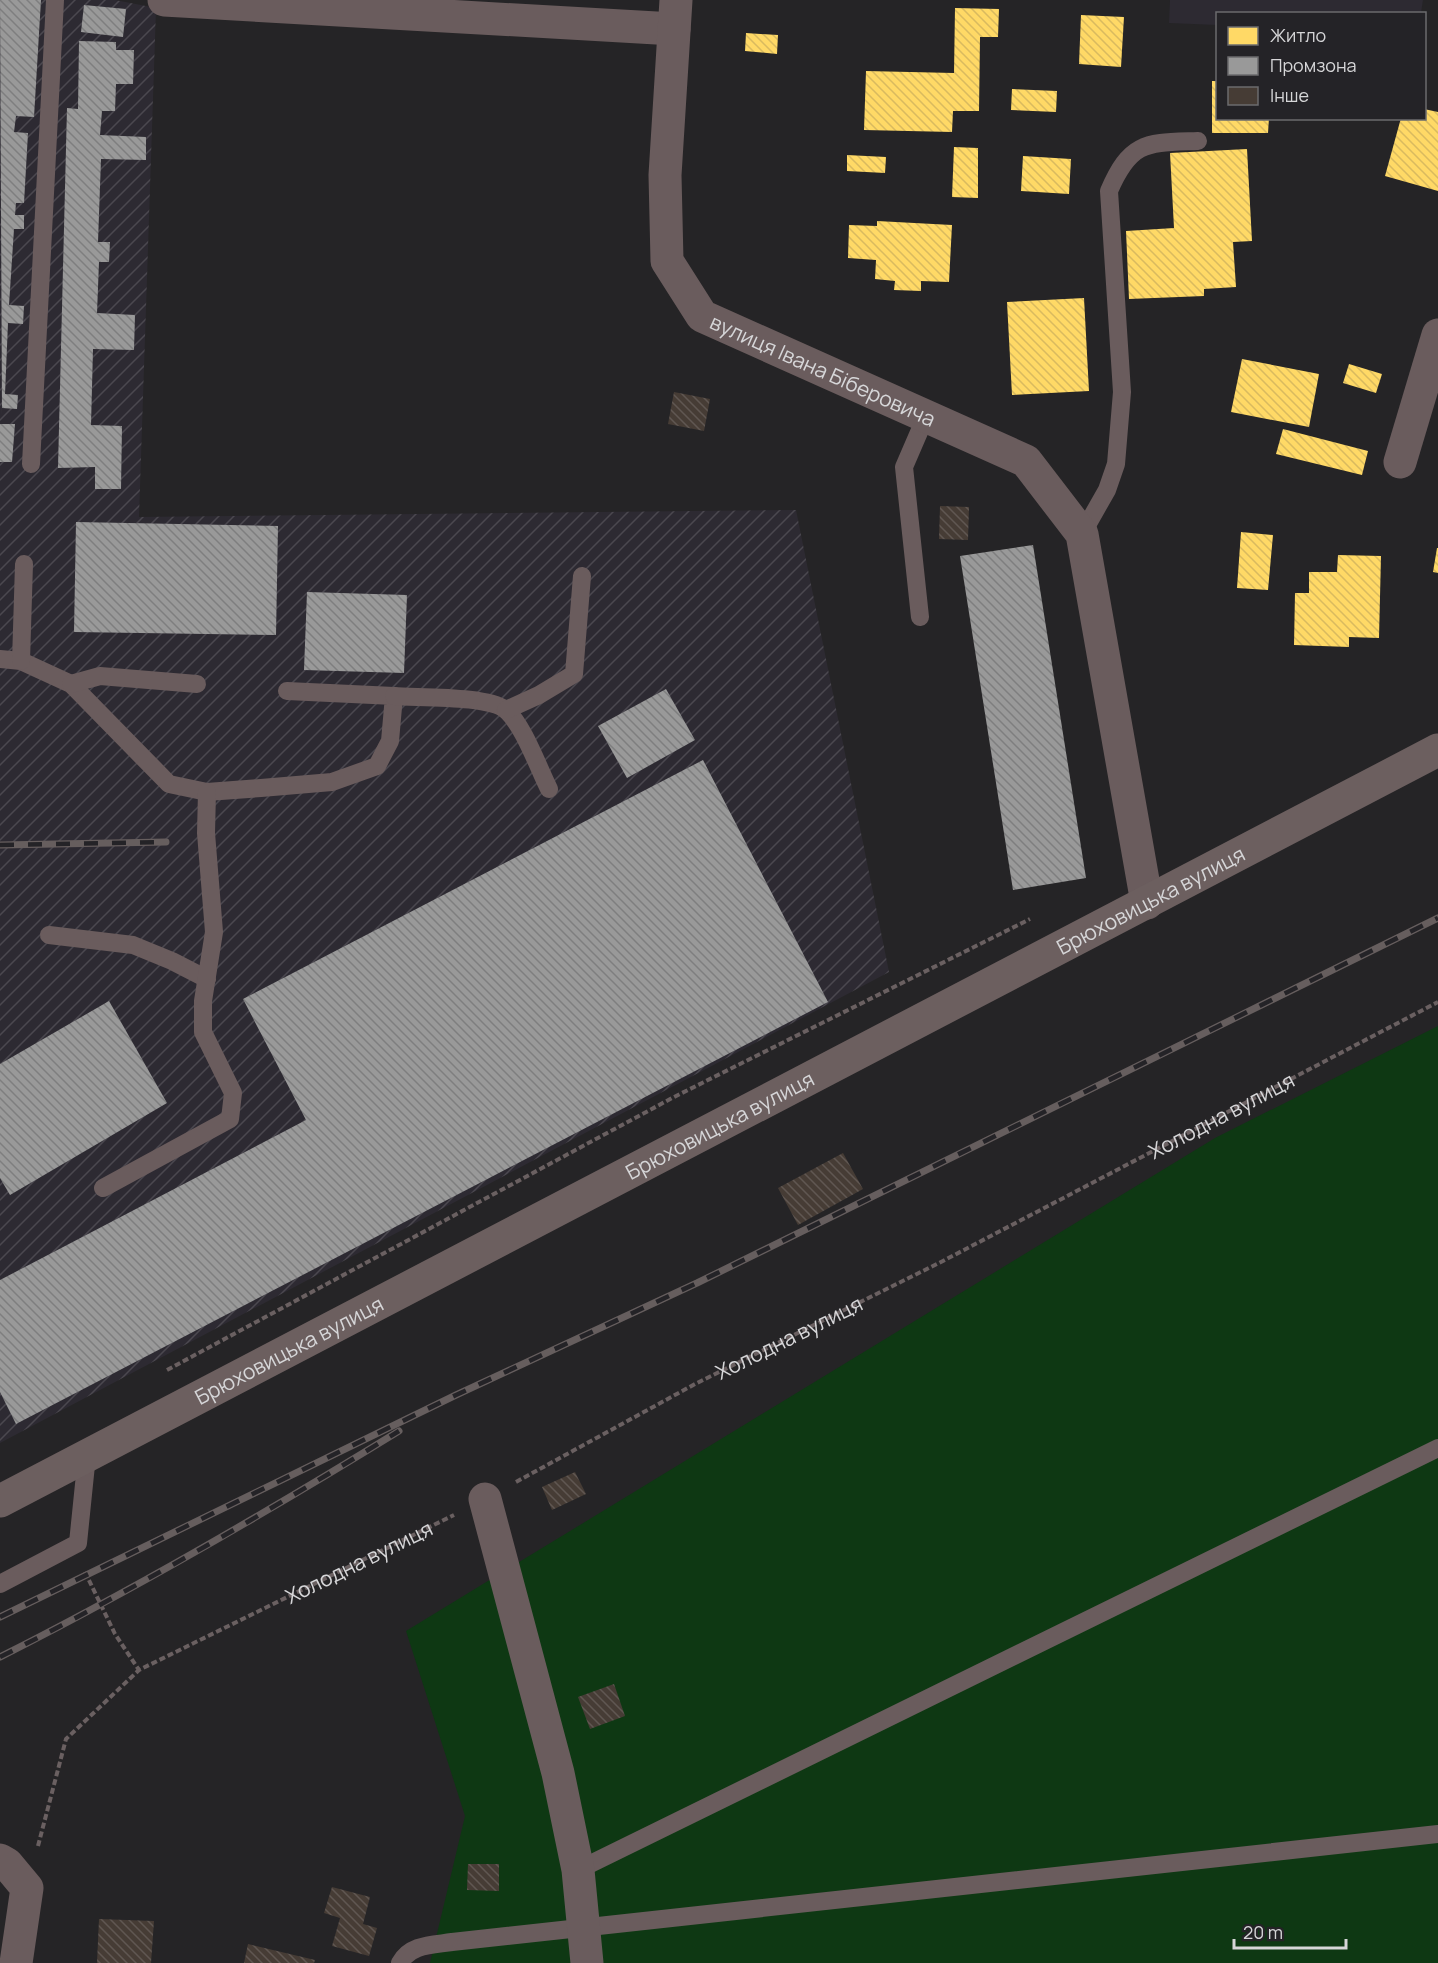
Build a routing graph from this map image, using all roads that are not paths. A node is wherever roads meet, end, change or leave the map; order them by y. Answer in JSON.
{"nodes":[{"id":1,"x":55,"y":0,"type":"edge"},
{"id":2,"x":164,"y":0,"type":"edge"},
{"id":3,"x":675,"y":14,"type":"edge"},
{"id":4,"x":1198,"y":141,"type":"dead end"},
{"id":5,"x":1438,"y":335,"type":"edge"},
{"id":6,"x":926,"y":416,"type":"junction"},
{"id":7,"x":1400,"y":462,"type":"dead end"},
{"id":8,"x":31,"y":464,"type":"dead end"},
{"id":9,"x":1082,"y":534,"type":"junction"},
{"id":10,"x":24,"y":564,"type":"dead end"},
{"id":11,"x":582,"y":576,"type":"dead end"},
{"id":12,"x":920,"y":616,"type":"dead end"},
{"id":13,"x":0,"y":659,"type":"edge"},
{"id":14,"x":21,"y":661,"type":"junction"},
{"id":15,"x":71,"y":684,"type":"junction"},
{"id":16,"x":197,"y":684,"type":"dead end"},
{"id":17,"x":287,"y":691,"type":"dead end"},
{"id":18,"x":394,"y":696,"type":"junction"},
{"id":19,"x":506,"y":710,"type":"junction"},
{"id":20,"x":1438,"y":750,"type":"edge"},
{"id":21,"x":549,"y":789,"type":"dead end"},
{"id":22,"x":207,"y":792,"type":"junction"},
{"id":23,"x":1147,"y":903,"type":"junction"},
{"id":24,"x":49,"y":935,"type":"dead end"},
{"id":25,"x":207,"y":979,"type":"junction"},
{"id":26,"x":103,"y":1188,"type":"dead end"},
{"id":27,"x":1438,"y":1448,"type":"edge"},
{"id":28,"x":87,"y":1455,"type":"junction"},
{"id":29,"x":485,"y":1499,"type":"road end"},
{"id":30,"x":0,"y":1501,"type":"edge"},
{"id":31,"x":0,"y":1584,"type":"edge"},
{"id":32,"x":1438,"y":1834,"type":"edge"},
{"id":33,"x":0,"y":1860,"type":"edge"},
{"id":34,"x":578,"y":1870,"type":"junction"},
{"id":35,"x":584,"y":1928,"type":"junction"},
{"id":36,"x":16,"y":1963,"type":"edge"},
{"id":37,"x":400,"y":1963,"type":"edge"},
{"id":38,"x":587,"y":1963,"type":"edge"}],
"edges":[{"from":1,"to":8,"type":"lane"},
{"from":2,"to":3,"type":"street","name":"вулиця Івана Біберовича"},
{"from":3,"to":6,"type":"street","name":"вулиця Івана Біберовича"},
{"from":4,"to":9,"type":"lane"},
{"from":5,"to":7,"type":"street"},
{"from":6,"to":9,"type":"street","name":"вулиця Івана Біберовича"},
{"from":6,"to":12,"type":"lane"},
{"from":9,"to":23,"type":"street","name":"вулиця Івана Біберовича"},
{"from":10,"to":14,"type":"lane"},
{"from":11,"to":19,"type":"lane"},
{"from":13,"to":14,"type":"lane"},
{"from":14,"to":15,"type":"lane"},
{"from":15,"to":16,"type":"lane"},
{"from":15,"to":22,"type":"lane"},
{"from":17,"to":18,"type":"lane"},
{"from":18,"to":19,"type":"lane"},
{"from":18,"to":22,"type":"lane"},
{"from":19,"to":21,"type":"lane"},
{"from":20,"to":23,"type":"main road","name":"Брюховицька вулиця"},
{"from":22,"to":25,"type":"lane"},
{"from":23,"to":28,"type":"main road","name":"Брюховицька вулиця"},
{"from":24,"to":25,"type":"lane"},
{"from":25,"to":26,"type":"lane"},
{"from":27,"to":34,"type":"lane"},
{"from":28,"to":30,"type":"main road","name":"Брюховицька вулиця"},
{"from":28,"to":31,"type":"lane"},
{"from":29,"to":34,"type":"street"},
{"from":32,"to":35,"type":"lane"},
{"from":33,"to":36,"type":"street"},
{"from":34,"to":35,"type":"street"},
{"from":35,"to":37,"type":"lane"},
{"from":35,"to":38,"type":"street"}]}
